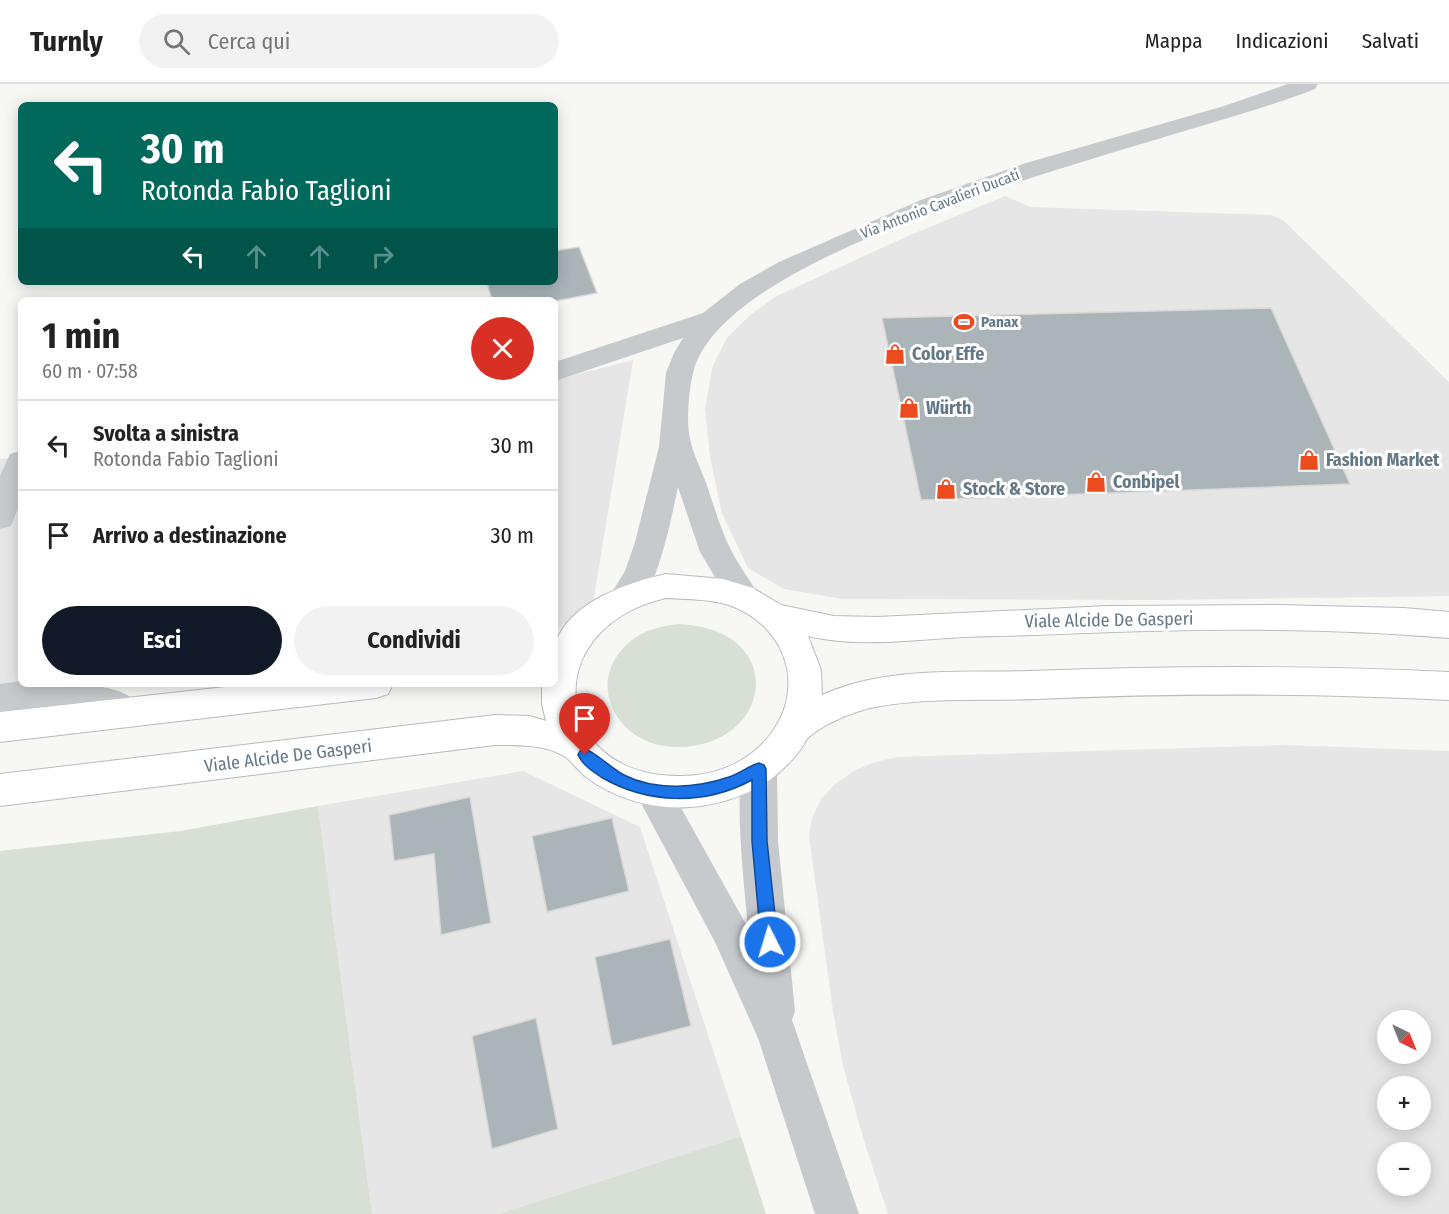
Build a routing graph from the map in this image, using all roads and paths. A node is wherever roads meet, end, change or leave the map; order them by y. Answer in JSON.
{"nodes":[{"id":1,"x":1307,"y":84,"type":"edge"},
{"id":2,"x":710,"y":320,"type":"junction"},
{"id":3,"x":558,"y":371,"type":"edge"},
{"id":4,"x":675,"y":438,"type":"junction"},
{"id":5,"x":18,"y":461,"type":"edge"},
{"id":6,"x":0,"y":463,"type":"edge"},
{"id":7,"x":18,"y":469,"type":"edge"},
{"id":8,"x":0,"y":518,"type":"edge"},
{"id":9,"x":626,"y":597,"type":"junction"},
{"id":10,"x":757,"y":606,"type":"junction"},
{"id":11,"x":1449,"y":625,"type":"edge"},
{"id":12,"x":567,"y":638,"type":"edge"},
{"id":13,"x":1449,"y":686,"type":"edge"},
{"id":14,"x":350,"y":687,"type":"edge"},
{"id":15,"x":0,"y":698,"type":"edge"},
{"id":16,"x":129,"y":712,"type":"junction"},
{"id":17,"x":0,"y":727,"type":"edge"},
{"id":18,"x":798,"y":727,"type":"junction"},
{"id":19,"x":575,"y":745,"type":"junction"},
{"id":20,"x":759,"y":769,"type":"junction"},
{"id":21,"x":0,"y":790,"type":"edge"},
{"id":22,"x":652,"y":790,"type":"junction"},
{"id":23,"x":777,"y":1034,"type":"junction"},
{"id":24,"x":837,"y":1214,"type":"edge"}],
"edges":[{"from":1,"to":2,"type":"street","name":"Via Antonio Cavalieri Ducati"},
{"from":2,"to":3,"type":"street"},
{"from":2,"to":4,"type":"street","name":"Via Antonio Cavalieri Ducati"},
{"from":4,"to":9,"type":"street","name":"Via Antonio Cavalieri Ducati"},
{"from":4,"to":10,"type":"street","name":"Via Antonio Cavalieri Ducati"},
{"from":5,"to":6,"type":"street"},
{"from":7,"to":8,"type":"street"},
{"from":9,"to":10,"type":"main road","name":"Viale Alcide De Gasperi"},
{"from":9,"to":12,"type":"main road","name":"Viale Alcide De Gasperi"},
{"from":10,"to":11,"type":"main road","name":"Viale Alcide De Gasperi"},
{"from":10,"to":18,"type":"main road"},
{"from":12,"to":19,"type":"main road","name":"Viale Alcide De Gasperi"},
{"from":13,"to":18,"type":"main road"},
{"from":14,"to":16,"type":"main road"},
{"from":15,"to":16,"type":"street"},
{"from":16,"to":17,"type":"main road"},
{"from":18,"to":20,"type":"main road"},
{"from":19,"to":21,"type":"main road","name":"Viale Alcide De Gasperi"},
{"from":19,"to":22,"type":"main road"},
{"from":20,"to":22,"type":"main road"},
{"from":20,"to":23,"type":"street"},
{"from":22,"to":23,"type":"street"},
{"from":23,"to":24,"type":"street"}]}
